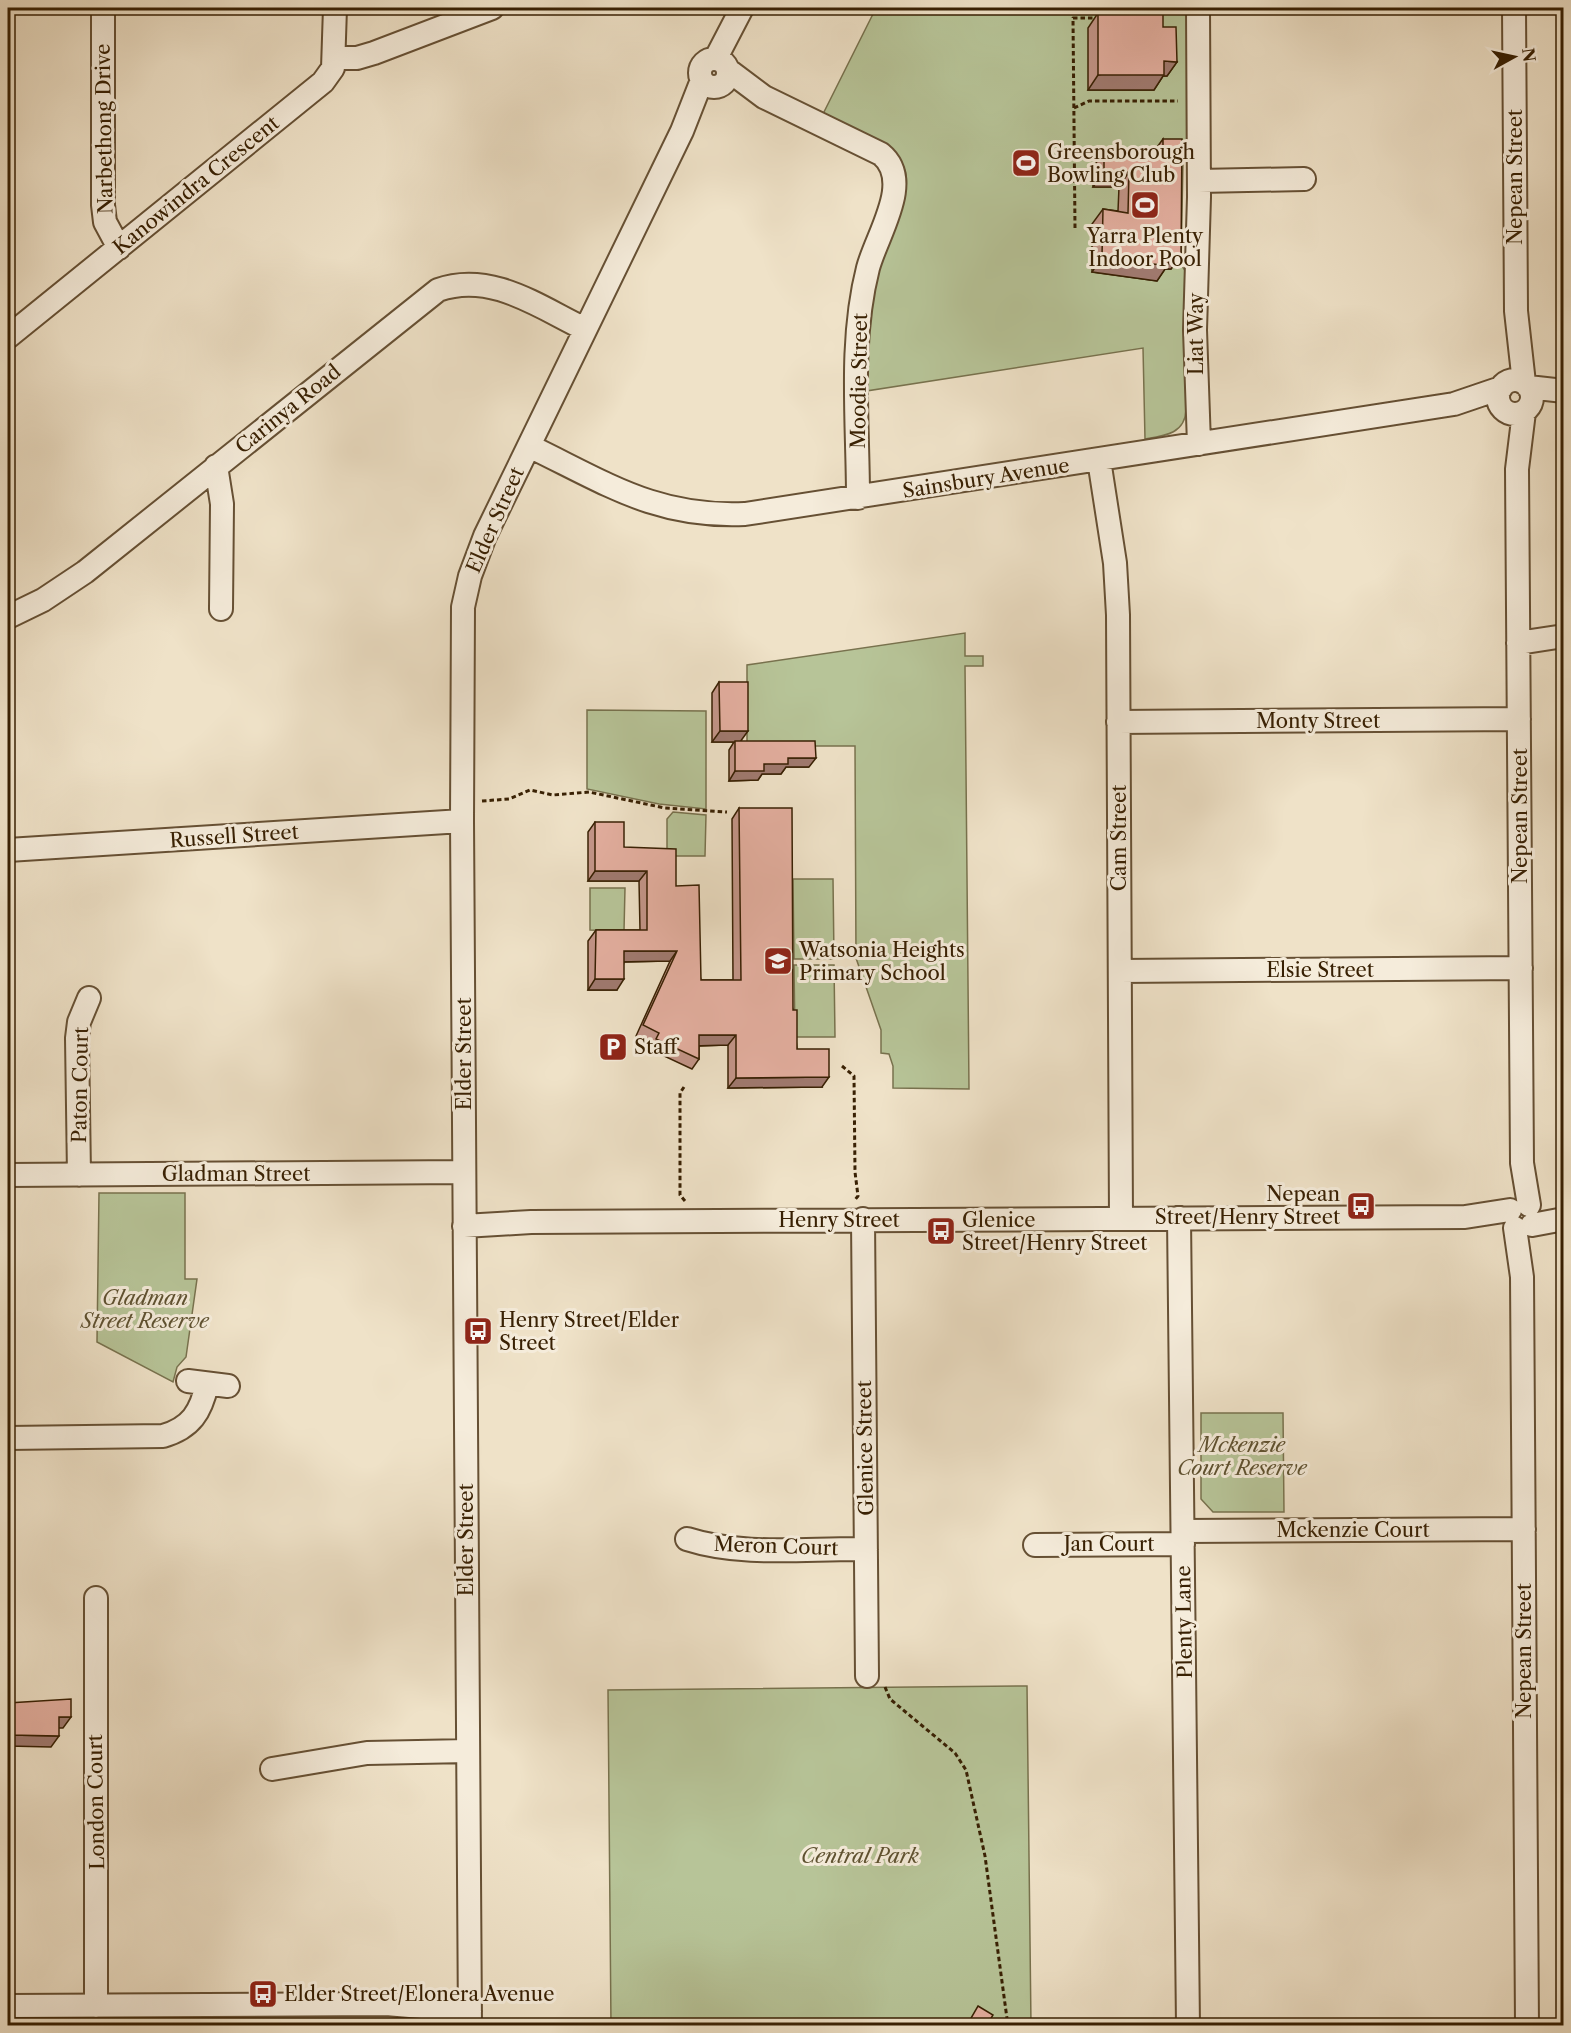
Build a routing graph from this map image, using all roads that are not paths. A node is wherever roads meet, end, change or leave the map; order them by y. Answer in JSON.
{"nodes":[{"id":1,"x":103,"y":8,"type":"edge"},
{"id":2,"x":335,"y":8,"type":"edge"},
{"id":3,"x":492,"y":8,"type":"edge"},
{"id":4,"x":1198,"y":8,"type":"edge"},
{"id":5,"x":1514,"y":8,"type":"edge"},
{"id":6,"x":741,"y":9,"type":"edge"},
{"id":7,"x":334,"y":58,"type":"junction"},
{"id":8,"x":718,"y":74,"type":"junction"},
{"id":9,"x":1304,"y":179,"type":"dead end"},
{"id":10,"x":1199,"y":181,"type":"junction"},
{"id":11,"x":118,"y":248,"type":"junction"},
{"id":12,"x":585,"y":329,"type":"junction"},
{"id":13,"x":8,"y":337,"type":"edge"},
{"id":14,"x":1563,"y":392,"type":"edge"},
{"id":15,"x":1516,"y":397,"type":"junction"},
{"id":16,"x":1199,"y":444,"type":"junction"},
{"id":17,"x":529,"y":446,"type":"junction"},
{"id":18,"x":1099,"y":460,"type":"junction"},
{"id":19,"x":216,"y":466,"type":"junction"},
{"id":20,"x":858,"y":498,"type":"junction"},
{"id":21,"x":221,"y":609,"type":"dead end"},
{"id":22,"x":8,"y":617,"type":"edge"},
{"id":23,"x":1563,"y":636,"type":"edge"},
{"id":24,"x":1518,"y":643,"type":"junction"},
{"id":25,"x":1519,"y":719,"type":"junction"},
{"id":26,"x":1118,"y":722,"type":"junction"},
{"id":27,"x":462,"y":821,"type":"junction"},
{"id":28,"x":8,"y":850,"type":"edge"},
{"id":29,"x":1521,"y":968,"type":"junction"},
{"id":30,"x":1120,"y":971,"type":"junction"},
{"id":31,"x":89,"y":998,"type":"dead end"},
{"id":32,"x":464,"y":1172,"type":"junction"},
{"id":33,"x":8,"y":1175,"type":"edge"},
{"id":34,"x":79,"y":1175,"type":"junction"},
{"id":35,"x":855,"y":1213,"type":"junction"},
{"id":36,"x":1522,"y":1217,"type":"junction"},
{"id":37,"x":1563,"y":1217,"type":"edge"},
{"id":38,"x":1121,"y":1218,"type":"junction"},
{"id":39,"x":1179,"y":1218,"type":"junction"},
{"id":40,"x":464,"y":1226,"type":"junction"},
{"id":41,"x":208,"y":1384,"type":"dead end"},
{"id":42,"x":8,"y":1438,"type":"edge"},
{"id":43,"x":1524,"y":1528,"type":"junction"},
{"id":44,"x":1183,"y":1538,"type":"junction"},
{"id":45,"x":687,"y":1539,"type":"dead end"},
{"id":46,"x":1035,"y":1545,"type":"dead end"},
{"id":47,"x":866,"y":1548,"type":"junction"},
{"id":48,"x":96,"y":1598,"type":"dead end"},
{"id":49,"x":876,"y":1682,"type":"road end"},
{"id":50,"x":468,"y":1751,"type":"junction"},
{"id":51,"x":272,"y":1769,"type":"dead end"},
{"id":52,"x":8,"y":2006,"type":"edge"},
{"id":53,"x":96,"y":2006,"type":"junction"},
{"id":54,"x":470,"y":2010,"type":"edge"},
{"id":55,"x":1188,"y":2025,"type":"edge"},
{"id":56,"x":1527,"y":2025,"type":"edge"}],
"edges":[{"from":1,"to":11,"type":"street","name":"Narbethong Drive"},
{"from":2,"to":7,"type":"street","name":"Kanowindra Crescent"},
{"from":3,"to":7,"type":"street"},
{"from":4,"to":10,"type":"street","name":"Liat Way"},
{"from":5,"to":15,"type":"street","name":"Nepean Street"},
{"from":6,"to":8,"type":"street","name":"Elder Street"},
{"from":7,"to":11,"type":"street","name":"Kanowindra Crescent"},
{"from":8,"to":12,"type":"street","name":"Elder Street"},
{"from":8,"to":20,"type":"street","name":"Moodie Street"},
{"from":9,"to":10,"type":"street"},
{"from":10,"to":16,"type":"street","name":"Liat Way"},
{"from":11,"to":13,"type":"street","name":"Kanowindra Crescent"},
{"from":12,"to":17,"type":"street","name":"Elder Street"},
{"from":12,"to":19,"type":"street","name":"Carinya Road"},
{"from":14,"to":15,"type":"street","name":"Sainsbury Avenue"},
{"from":15,"to":16,"type":"street","name":"Sainsbury Avenue"},
{"from":15,"to":24,"type":"street","name":"Nepean Street"},
{"from":16,"to":18,"type":"street","name":"Sainsbury Avenue"},
{"from":17,"to":20,"type":"street","name":"Sainsbury Avenue"},
{"from":17,"to":27,"type":"street","name":"Elder Street"},
{"from":18,"to":20,"type":"street","name":"Sainsbury Avenue"},
{"from":18,"to":26,"type":"street","name":"Cam Street"},
{"from":19,"to":21,"type":"street"},
{"from":19,"to":22,"type":"street","name":"Carinya Road"},
{"from":23,"to":24,"type":"street"},
{"from":24,"to":25,"type":"street","name":"Nepean Street"},
{"from":25,"to":26,"type":"street","name":"Monty Street"},
{"from":25,"to":29,"type":"street","name":"Nepean Street"},
{"from":26,"to":30,"type":"street","name":"Cam Street"},
{"from":27,"to":28,"type":"street","name":"Russell Street"},
{"from":27,"to":32,"type":"street","name":"Elder Street"},
{"from":29,"to":30,"type":"street","name":"Elsie Street"},
{"from":29,"to":36,"type":"street","name":"Nepean Street"},
{"from":30,"to":38,"type":"street","name":"Cam Street"},
{"from":31,"to":34,"type":"street","name":"Paton Court"},
{"from":32,"to":34,"type":"street","name":"Gladman Street"},
{"from":32,"to":40,"type":"street","name":"Elder Street"},
{"from":33,"to":34,"type":"street","name":"Gladman Street"},
{"from":35,"to":38,"type":"street","name":"Henry Street"},
{"from":35,"to":40,"type":"street","name":"Henry Street"},
{"from":35,"to":47,"type":"street","name":"Glenice Street"},
{"from":36,"to":37,"type":"street","name":"Henry Street"},
{"from":36,"to":39,"type":"street","name":"Henry Street"},
{"from":36,"to":43,"type":"street","name":"Nepean Street"},
{"from":38,"to":39,"type":"street","name":"Henry Street"},
{"from":39,"to":44,"type":"street","name":"Plenty Lane"},
{"from":40,"to":50,"type":"street","name":"Elder Street"},
{"from":41,"to":42,"type":"street"},
{"from":43,"to":44,"type":"street","name":"Mckenzie Court"},
{"from":43,"to":56,"type":"street","name":"Nepean Street"},
{"from":44,"to":46,"type":"street","name":"Jan Court"},
{"from":44,"to":55,"type":"street","name":"Plenty Lane"},
{"from":45,"to":47,"type":"street","name":"Meron Court"},
{"from":47,"to":49,"type":"street","name":"Glenice Street"},
{"from":48,"to":53,"type":"street","name":"London Court"},
{"from":50,"to":51,"type":"street"},
{"from":50,"to":54,"type":"street","name":"Elder Street"},
{"from":52,"to":53,"type":"street"},
{"from":53,"to":54,"type":"street"}]}
